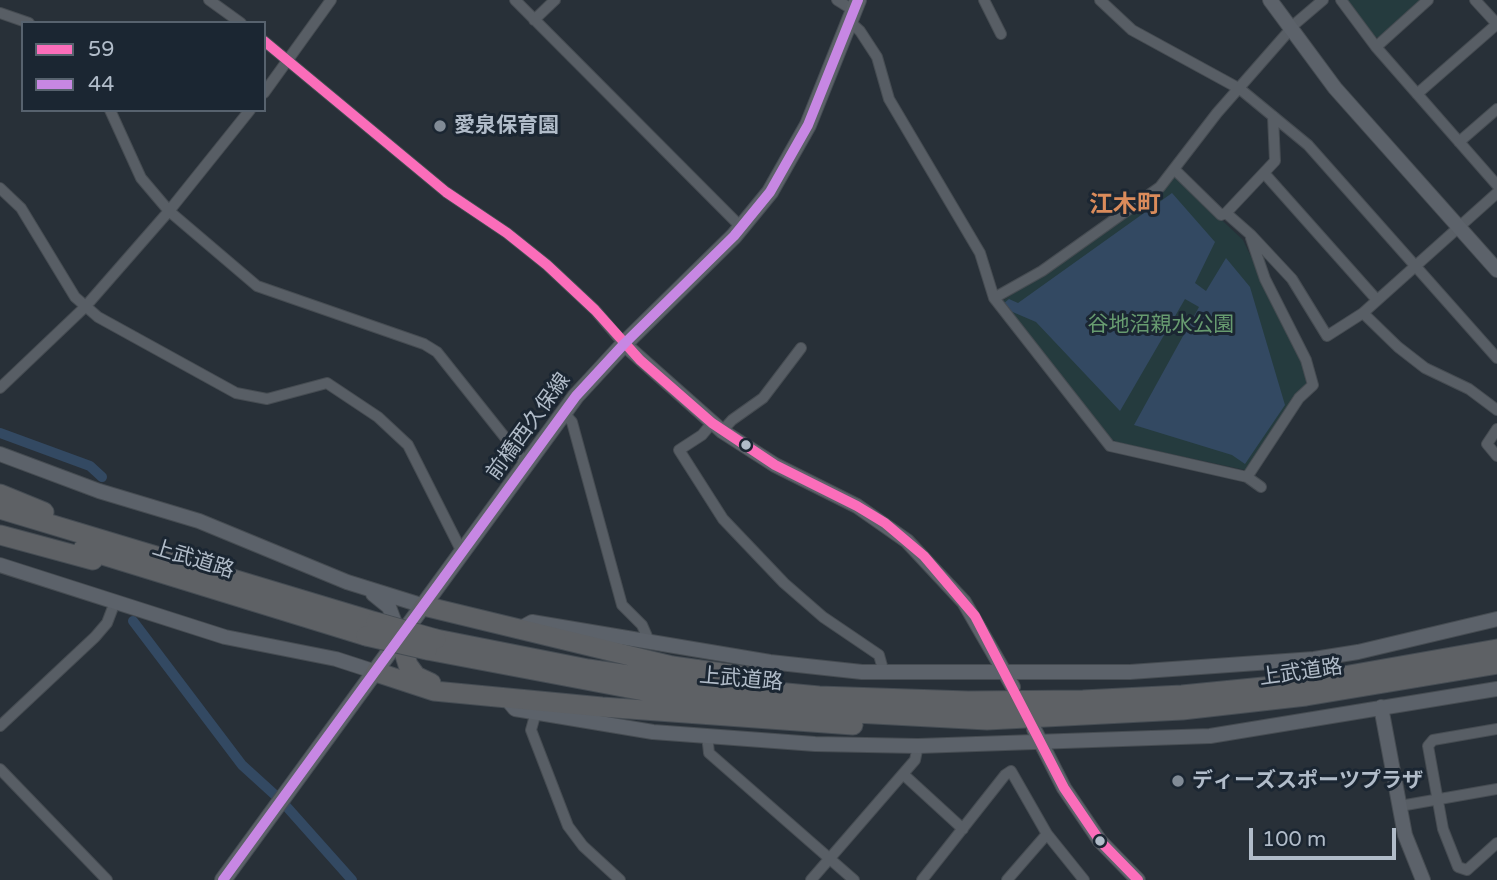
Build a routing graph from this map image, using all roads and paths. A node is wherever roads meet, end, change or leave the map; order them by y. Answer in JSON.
{"nodes":[{"id":1,"x":209,"y":0,"type":"edge"},
{"id":2,"x":331,"y":0,"type":"edge"},
{"id":3,"x":515,"y":0,"type":"edge"},
{"id":4,"x":555,"y":0,"type":"edge"},
{"id":5,"x":836,"y":0,"type":"edge"},
{"id":6,"x":984,"y":0,"type":"edge"},
{"id":7,"x":1100,"y":0,"type":"edge"},
{"id":8,"x":1270,"y":0,"type":"edge"},
{"id":9,"x":1323,"y":0,"type":"edge"},
{"id":10,"x":1341,"y":0,"type":"edge"},
{"id":11,"x":1428,"y":0,"type":"edge"},
{"id":12,"x":1475,"y":0,"type":"edge"},
{"id":13,"x":853,"y":10,"type":"edge"},
{"id":14,"x":0,"y":13,"type":"edge"},
{"id":15,"x":534,"y":20,"type":"junction"},
{"id":16,"x":23,"y":21,"type":"edge"},
{"id":17,"x":238,"y":21,"type":"edge"},
{"id":18,"x":1497,"y":24,"type":"edge"},
{"id":19,"x":1290,"y":30,"type":"junction"},
{"id":20,"x":1001,"y":34,"type":"dead end"},
{"id":21,"x":266,"y":43,"type":"edge"},
{"id":22,"x":1376,"y":47,"type":"junction"},
{"id":23,"x":290,"y":61,"type":"junction"},
{"id":24,"x":1240,"y":89,"type":"junction"},
{"id":25,"x":266,"y":91,"type":"edge"},
{"id":26,"x":1417,"y":94,"type":"junction"},
{"id":27,"x":1497,"y":109,"type":"edge"},
{"id":28,"x":111,"y":112,"type":"edge"},
{"id":29,"x":248,"y":112,"type":"edge"},
{"id":30,"x":1273,"y":116,"type":"junction"},
{"id":31,"x":1460,"y":142,"type":"junction"},
{"id":32,"x":1174,"y":169,"type":"junction"},
{"id":33,"x":1264,"y":173,"type":"junction"},
{"id":34,"x":1497,"y":185,"type":"edge"},
{"id":35,"x":0,"y":188,"type":"edge"},
{"id":36,"x":1497,"y":193,"type":"edge"},
{"id":37,"x":169,"y":211,"type":"junction"},
{"id":38,"x":1226,"y":213,"type":"junction"},
{"id":39,"x":1459,"y":227,"type":"junction"},
{"id":40,"x":742,"y":228,"type":"junction"},
{"id":41,"x":1251,"y":235,"type":"junction"},
{"id":42,"x":1415,"y":265,"type":"junction"},
{"id":43,"x":1497,"y":270,"type":"edge"},
{"id":44,"x":994,"y":298,"type":"junction"},
{"id":45,"x":1377,"y":300,"type":"junction"},
{"id":46,"x":85,"y":307,"type":"junction"},
{"id":47,"x":1363,"y":313,"type":"junction"},
{"id":48,"x":624,"y":344,"type":"junction"},
{"id":49,"x":801,"y":348,"type":"dead end"},
{"id":50,"x":1497,"y":358,"type":"edge"},
{"id":51,"x":0,"y":388,"type":"edge"},
{"id":52,"x":1497,"y":410,"type":"edge"},
{"id":53,"x":564,"y":413,"type":"junction"},
{"id":54,"x":717,"y":427,"type":"junction"},
{"id":55,"x":1497,"y":429,"type":"edge"},
{"id":56,"x":0,"y":454,"type":"edge"},
{"id":57,"x":1497,"y":456,"type":"edge"},
{"id":58,"x":527,"y":465,"type":"junction"},
{"id":59,"x":1247,"y":477,"type":"junction"},
{"id":60,"x":1261,"y":487,"type":"dead end"},
{"id":61,"x":0,"y":494,"type":"edge"},
{"id":62,"x":0,"y":509,"type":"edge"},
{"id":63,"x":0,"y":522,"type":"edge"},
{"id":64,"x":0,"y":535,"type":"edge"},
{"id":65,"x":121,"y":547,"type":"junction"},
{"id":66,"x":463,"y":554,"type":"junction"},
{"id":67,"x":0,"y":565,"type":"edge"},
{"id":68,"x":146,"y":570,"type":"junction"},
{"id":69,"x":346,"y":582,"type":"junction"},
{"id":70,"x":115,"y":602,"type":"junction"},
{"id":71,"x":425,"y":606,"type":"junction"},
{"id":72,"x":1497,"y":620,"type":"edge"},
{"id":73,"x":521,"y":628,"type":"junction"},
{"id":74,"x":371,"y":629,"type":"junction"},
{"id":75,"x":400,"y":639,"type":"junction"},
{"id":76,"x":649,"y":641,"type":"junction"},
{"id":77,"x":432,"y":645,"type":"junction"},
{"id":78,"x":1497,"y":649,"type":"edge"},
{"id":79,"x":1497,"y":664,"type":"edge"},
{"id":80,"x":1005,"y":670,"type":"junction"},
{"id":81,"x":376,"y":672,"type":"junction"},
{"id":82,"x":884,"y":673,"type":"junction"},
{"id":83,"x":1013,"y":687,"type":"dead end"},
{"id":84,"x":1497,"y":689,"type":"edge"},
{"id":85,"x":458,"y":693,"type":"junction"},
{"id":86,"x":505,"y":697,"type":"junction"},
{"id":87,"x":968,"y":701,"type":"junction"},
{"id":88,"x":1381,"y":707,"type":"junction"},
{"id":89,"x":536,"y":712,"type":"junction"},
{"id":90,"x":987,"y":720,"type":"junction"},
{"id":91,"x":0,"y":726,"type":"edge"},
{"id":92,"x":1497,"y":729,"type":"edge"},
{"id":93,"x":707,"y":735,"type":"junction"},
{"id":94,"x":1037,"y":735,"type":"junction"},
{"id":95,"x":918,"y":746,"type":"junction"},
{"id":96,"x":0,"y":769,"type":"edge"},
{"id":97,"x":903,"y":774,"type":"junction"},
{"id":98,"x":1497,"y":789,"type":"edge"},
{"id":99,"x":1437,"y":799,"type":"junction"},
{"id":100,"x":1400,"y":806,"type":"junction"},
{"id":101,"x":963,"y":829,"type":"junction"},
{"id":102,"x":1047,"y":834,"type":"junction"},
{"id":103,"x":1497,"y":843,"type":"edge"},
{"id":104,"x":830,"y":858,"type":"junction"},
{"id":105,"x":852,"y":879,"type":"edge"},
{"id":106,"x":1080,"y":879,"type":"edge"},
{"id":107,"x":107,"y":880,"type":"edge"},
{"id":108,"x":223,"y":880,"type":"edge"},
{"id":109,"x":620,"y":880,"type":"edge"},
{"id":110,"x":811,"y":880,"type":"edge"},
{"id":111,"x":922,"y":880,"type":"edge"},
{"id":112,"x":1007,"y":880,"type":"edge"},
{"id":113,"x":1138,"y":880,"type":"edge"},
{"id":114,"x":1423,"y":880,"type":"edge"}],
"edges":[{"from":1,"to":17,"type":"street"},
{"from":2,"to":23,"type":"street"},
{"from":3,"to":15,"type":"street"},
{"from":4,"to":15,"type":"street"},
{"from":5,"to":13,"type":"street"},
{"from":6,"to":20,"type":"street"},
{"from":7,"to":24,"type":"street"},
{"from":8,"to":19,"type":"street"},
{"from":9,"to":19,"type":"street"},
{"from":10,"to":22,"type":"street"},
{"from":11,"to":22,"type":"street"},
{"from":12,"to":18,"type":"street"},
{"from":13,"to":40,"type":"main road","name":"前橋西久保線"},
{"from":13,"to":44,"type":"street"},
{"from":14,"to":16,"type":"street"},
{"from":15,"to":40,"type":"street"},
{"from":18,"to":26,"type":"street"},
{"from":19,"to":24,"type":"street"},
{"from":19,"to":39,"type":"street"},
{"from":21,"to":23,"type":"street"},
{"from":22,"to":26,"type":"street"},
{"from":23,"to":25,"type":"street"},
{"from":23,"to":48,"type":"street"},
{"from":24,"to":30,"type":"street"},
{"from":24,"to":32,"type":"street"},
{"from":26,"to":31,"type":"street"},
{"from":27,"to":31,"type":"street"},
{"from":28,"to":37,"type":"street"},
{"from":29,"to":37,"type":"street"},
{"from":30,"to":33,"type":"street"},
{"from":30,"to":42,"type":"street"},
{"from":31,"to":34,"type":"street"},
{"from":32,"to":38,"type":"street"},
{"from":32,"to":44,"type":"street"},
{"from":33,"to":38,"type":"street"},
{"from":33,"to":45,"type":"street"},
{"from":35,"to":46,"type":"street"},
{"from":36,"to":39,"type":"street"},
{"from":37,"to":46,"type":"street"},
{"from":37,"to":58,"type":"street"},
{"from":38,"to":41,"type":"street"},
{"from":39,"to":42,"type":"street"},
{"from":39,"to":43,"type":"street"},
{"from":40,"to":48,"type":"main road","name":"前橋西久保線"},
{"from":41,"to":47,"type":"street"},
{"from":41,"to":59,"type":"street"},
{"from":42,"to":45,"type":"street"},
{"from":42,"to":50,"type":"street"},
{"from":44,"to":59,"type":"street"},
{"from":45,"to":47,"type":"street"},
{"from":46,"to":51,"type":"street"},
{"from":46,"to":66,"type":"street"},
{"from":47,"to":52,"type":"street"},
{"from":48,"to":53,"type":"main road","name":"前橋西久保線"},
{"from":48,"to":54,"type":"street"},
{"from":49,"to":54,"type":"street"},
{"from":53,"to":58,"type":"main road","name":"前橋西久保線"},
{"from":53,"to":76,"type":"street"},
{"from":54,"to":80,"type":"street"},
{"from":54,"to":82,"type":"street"},
{"from":55,"to":57,"type":"street"},
{"from":56,"to":69,"type":"street"},
{"from":58,"to":66,"type":"main road","name":"前橋西久保線"},
{"from":59,"to":60,"type":"street"},
{"from":61,"to":65,"type":"highway"},
{"from":62,"to":65,"type":"highway","name":"上武道路"},
{"from":63,"to":68,"type":"highway","name":"上武道路"},
{"from":64,"to":68,"type":"highway"},
{"from":65,"to":74,"type":"highway","name":"上武道路"},
{"from":66,"to":71,"type":"main road","name":"前橋西久保線"},
{"from":67,"to":70,"type":"street"},
{"from":68,"to":74,"type":"highway","name":"上武道路"},
{"from":69,"to":71,"type":"street"},
{"from":69,"to":75,"type":"street"},
{"from":70,"to":81,"type":"street"},
{"from":70,"to":91,"type":"street"},
{"from":71,"to":73,"type":"highway"},
{"from":71,"to":75,"type":"main road","name":"前橋西久保線"},
{"from":72,"to":80,"type":"street"},
{"from":73,"to":76,"type":"street"},
{"from":73,"to":87,"type":"highway"},
{"from":74,"to":77,"type":"highway","name":"上武道路","bridge":true},
{"from":75,"to":81,"type":"main road","name":"前橋西久保線"},
{"from":75,"to":85,"type":"highway"},
{"from":76,"to":82,"type":"street"},
{"from":77,"to":87,"type":"highway","name":"上武道路"},
{"from":77,"to":90,"type":"highway","name":"上武道路"},
{"from":78,"to":87,"type":"highway","name":"上武道路"},
{"from":79,"to":90,"type":"highway","name":"上武道路"},
{"from":80,"to":82,"type":"street"},
{"from":80,"to":83,"type":"street"},
{"from":81,"to":85,"type":"highway"},
{"from":81,"to":108,"type":"main road","name":"前橋西久保線"},
{"from":84,"to":88,"type":"street"},
{"from":85,"to":86,"type":"highway"},
{"from":86,"to":89,"type":"street"},
{"from":86,"to":90,"type":"highway"},
{"from":88,"to":94,"type":"street"},
{"from":88,"to":100,"type":"street"},
{"from":89,"to":93,"type":"street"},
{"from":89,"to":109,"type":"street"},
{"from":92,"to":99,"type":"street"},
{"from":93,"to":95,"type":"street"},
{"from":93,"to":104,"type":"street"},
{"from":94,"to":95,"type":"street"},
{"from":94,"to":113,"type":"street"},
{"from":95,"to":97,"type":"street"},
{"from":96,"to":107,"type":"street"},
{"from":97,"to":101,"type":"street"},
{"from":97,"to":104,"type":"street"},
{"from":98,"to":99,"type":"street"},
{"from":99,"to":100,"type":"street"},
{"from":99,"to":103,"type":"street"},
{"from":100,"to":114,"type":"street"},
{"from":101,"to":102,"type":"street"},
{"from":101,"to":111,"type":"street"},
{"from":102,"to":106,"type":"street"},
{"from":102,"to":112,"type":"street"},
{"from":104,"to":105,"type":"street"},
{"from":104,"to":110,"type":"street"}]}
